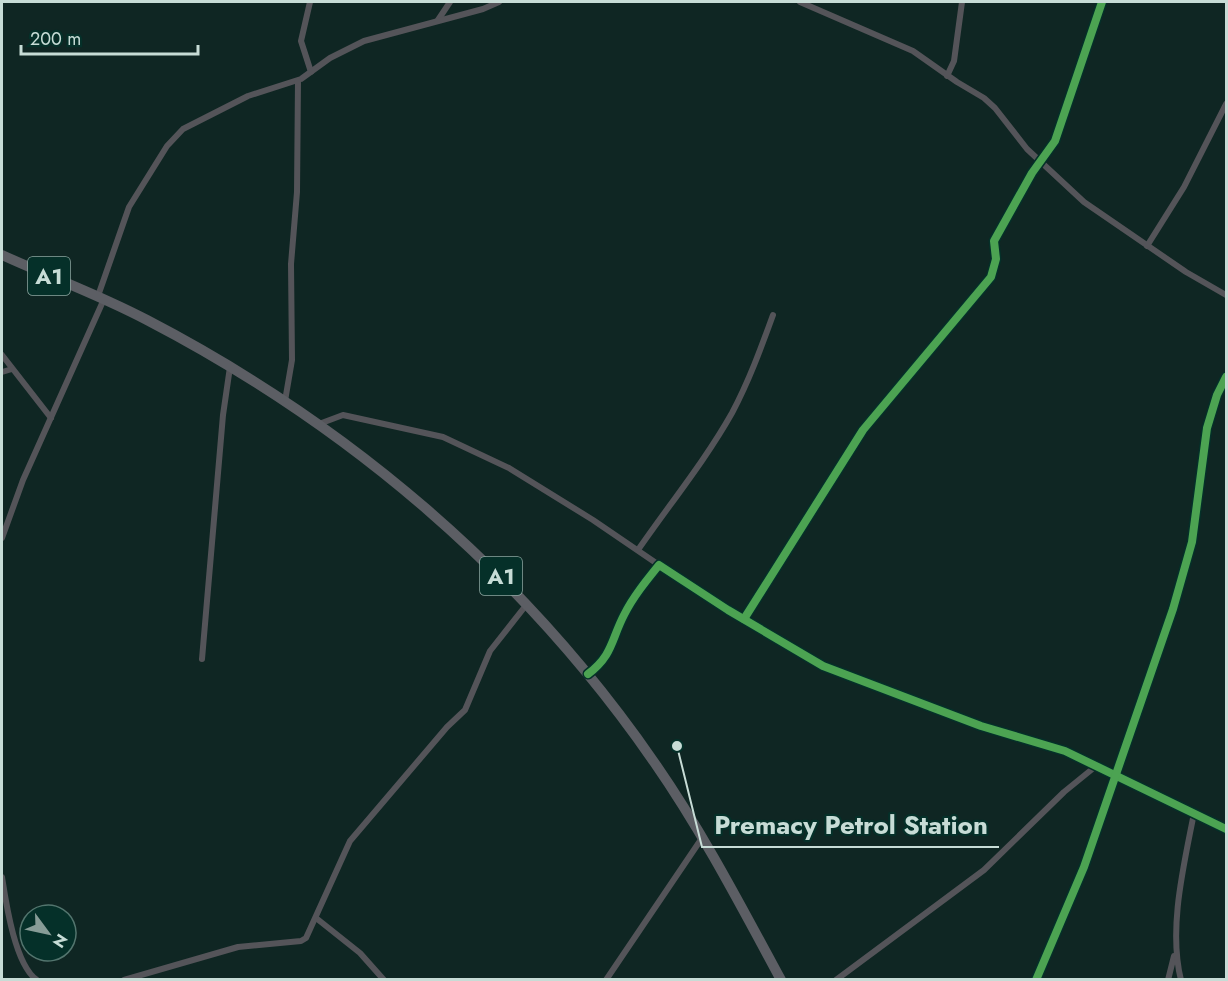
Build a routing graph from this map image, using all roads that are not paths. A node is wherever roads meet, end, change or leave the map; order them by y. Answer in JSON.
{"nodes":[{"id":1,"x":310,"y":2,"type":"edge"},
{"id":2,"x":450,"y":2,"type":"edge"},
{"id":3,"x":500,"y":2,"type":"edge"},
{"id":4,"x":802,"y":2,"type":"edge"},
{"id":5,"x":962,"y":2,"type":"edge"},
{"id":6,"x":1102,"y":2,"type":"edge"},
{"id":7,"x":438,"y":20,"type":"junction"},
{"id":8,"x":311,"y":72,"type":"junction"},
{"id":9,"x":947,"y":76,"type":"junction"},
{"id":10,"x":298,"y":81,"type":"junction"},
{"id":11,"x":1227,"y":104,"type":"edge"},
{"id":12,"x":1040,"y":163,"type":"junction"},
{"id":13,"x":1147,"y":246,"type":"junction"},
{"id":14,"x":2,"y":255,"type":"edge"},
{"id":15,"x":1227,"y":295,"type":"edge"},
{"id":16,"x":101,"y":297,"type":"junction"},
{"id":17,"x":773,"y":315,"type":"dead end"},
{"id":18,"x":2,"y":354,"type":"edge"},
{"id":19,"x":230,"y":366,"type":"junction"},
{"id":20,"x":12,"y":369,"type":"junction"},
{"id":21,"x":2,"y":372,"type":"edge"},
{"id":22,"x":1227,"y":377,"type":"edge"},
{"id":23,"x":285,"y":401,"type":"junction"},
{"id":24,"x":51,"y":418,"type":"junction"},
{"id":25,"x":319,"y":424,"type":"junction"},
{"id":26,"x":2,"y":534,"type":"edge"},
{"id":27,"x":638,"y":550,"type":"junction"},
{"id":28,"x":659,"y":565,"type":"junction"},
{"id":29,"x":528,"y":603,"type":"junction"},
{"id":30,"x":744,"y":619,"type":"junction"},
{"id":31,"x":202,"y":659,"type":"dead end"},
{"id":32,"x":588,"y":674,"type":"junction"},
{"id":33,"x":1096,"y":766,"type":"junction"},
{"id":34,"x":1116,"y":774,"type":"junction"},
{"id":35,"x":1194,"y":813,"type":"junction"},
{"id":36,"x":1227,"y":829,"type":"edge"},
{"id":37,"x":702,"y":838,"type":"junction"},
{"id":38,"x":2,"y":877,"type":"edge"},
{"id":39,"x":316,"y":918,"type":"junction"},
{"id":40,"x":1175,"y":953,"type":"junction"},
{"id":41,"x":37,"y":980,"type":"edge"},
{"id":42,"x":124,"y":980,"type":"edge"},
{"id":43,"x":384,"y":980,"type":"edge"},
{"id":44,"x":606,"y":980,"type":"edge"},
{"id":45,"x":781,"y":980,"type":"edge"},
{"id":46,"x":836,"y":980,"type":"edge"},
{"id":47,"x":1036,"y":980,"type":"edge"},
{"id":48,"x":1168,"y":980,"type":"edge"},
{"id":49,"x":1181,"y":980,"type":"edge"}],
"edges":[{"from":1,"to":8,"type":"street"},
{"from":2,"to":7,"type":"street"},
{"from":3,"to":7,"type":"street"},
{"from":4,"to":9,"type":"street"},
{"from":5,"to":9,"type":"street"},
{"from":6,"to":12,"type":"street"},
{"from":7,"to":8,"type":"street"},
{"from":8,"to":10,"type":"street"},
{"from":9,"to":12,"type":"street"},
{"from":10,"to":16,"type":"street"},
{"from":10,"to":23,"type":"street"},
{"from":11,"to":13,"type":"street"},
{"from":12,"to":13,"type":"street"},
{"from":12,"to":30,"type":"street"},
{"from":13,"to":15,"type":"street"},
{"from":14,"to":16,"type":"highway","number":"A1"},
{"from":16,"to":19,"type":"highway","number":"A1"},
{"from":16,"to":24,"type":"street"},
{"from":17,"to":27,"type":"street"},
{"from":18,"to":20,"type":"street"},
{"from":19,"to":23,"type":"highway","number":"A1"},
{"from":19,"to":31,"type":"street"},
{"from":20,"to":21,"type":"street"},
{"from":20,"to":24,"type":"street"},
{"from":22,"to":34,"type":"street"},
{"from":23,"to":25,"type":"highway","number":"A1"},
{"from":24,"to":26,"type":"street"},
{"from":25,"to":27,"type":"street"},
{"from":25,"to":29,"type":"highway","number":"A1"},
{"from":27,"to":28,"type":"street"},
{"from":28,"to":30,"type":"street"},
{"from":28,"to":32,"type":"street"},
{"from":29,"to":32,"type":"highway","number":"A1"},
{"from":29,"to":39,"type":"street"},
{"from":30,"to":33,"type":"street"},
{"from":32,"to":37,"type":"highway","number":"A1"},
{"from":33,"to":34,"type":"street"},
{"from":33,"to":46,"type":"street"},
{"from":34,"to":35,"type":"street"},
{"from":34,"to":47,"type":"street"},
{"from":35,"to":36,"type":"street"},
{"from":35,"to":40,"type":"street"},
{"from":37,"to":44,"type":"street"},
{"from":37,"to":45,"type":"highway","number":"A1"},
{"from":38,"to":41,"type":"street"},
{"from":39,"to":42,"type":"street"},
{"from":39,"to":43,"type":"street"},
{"from":40,"to":48,"type":"street"},
{"from":40,"to":49,"type":"street"}]}
